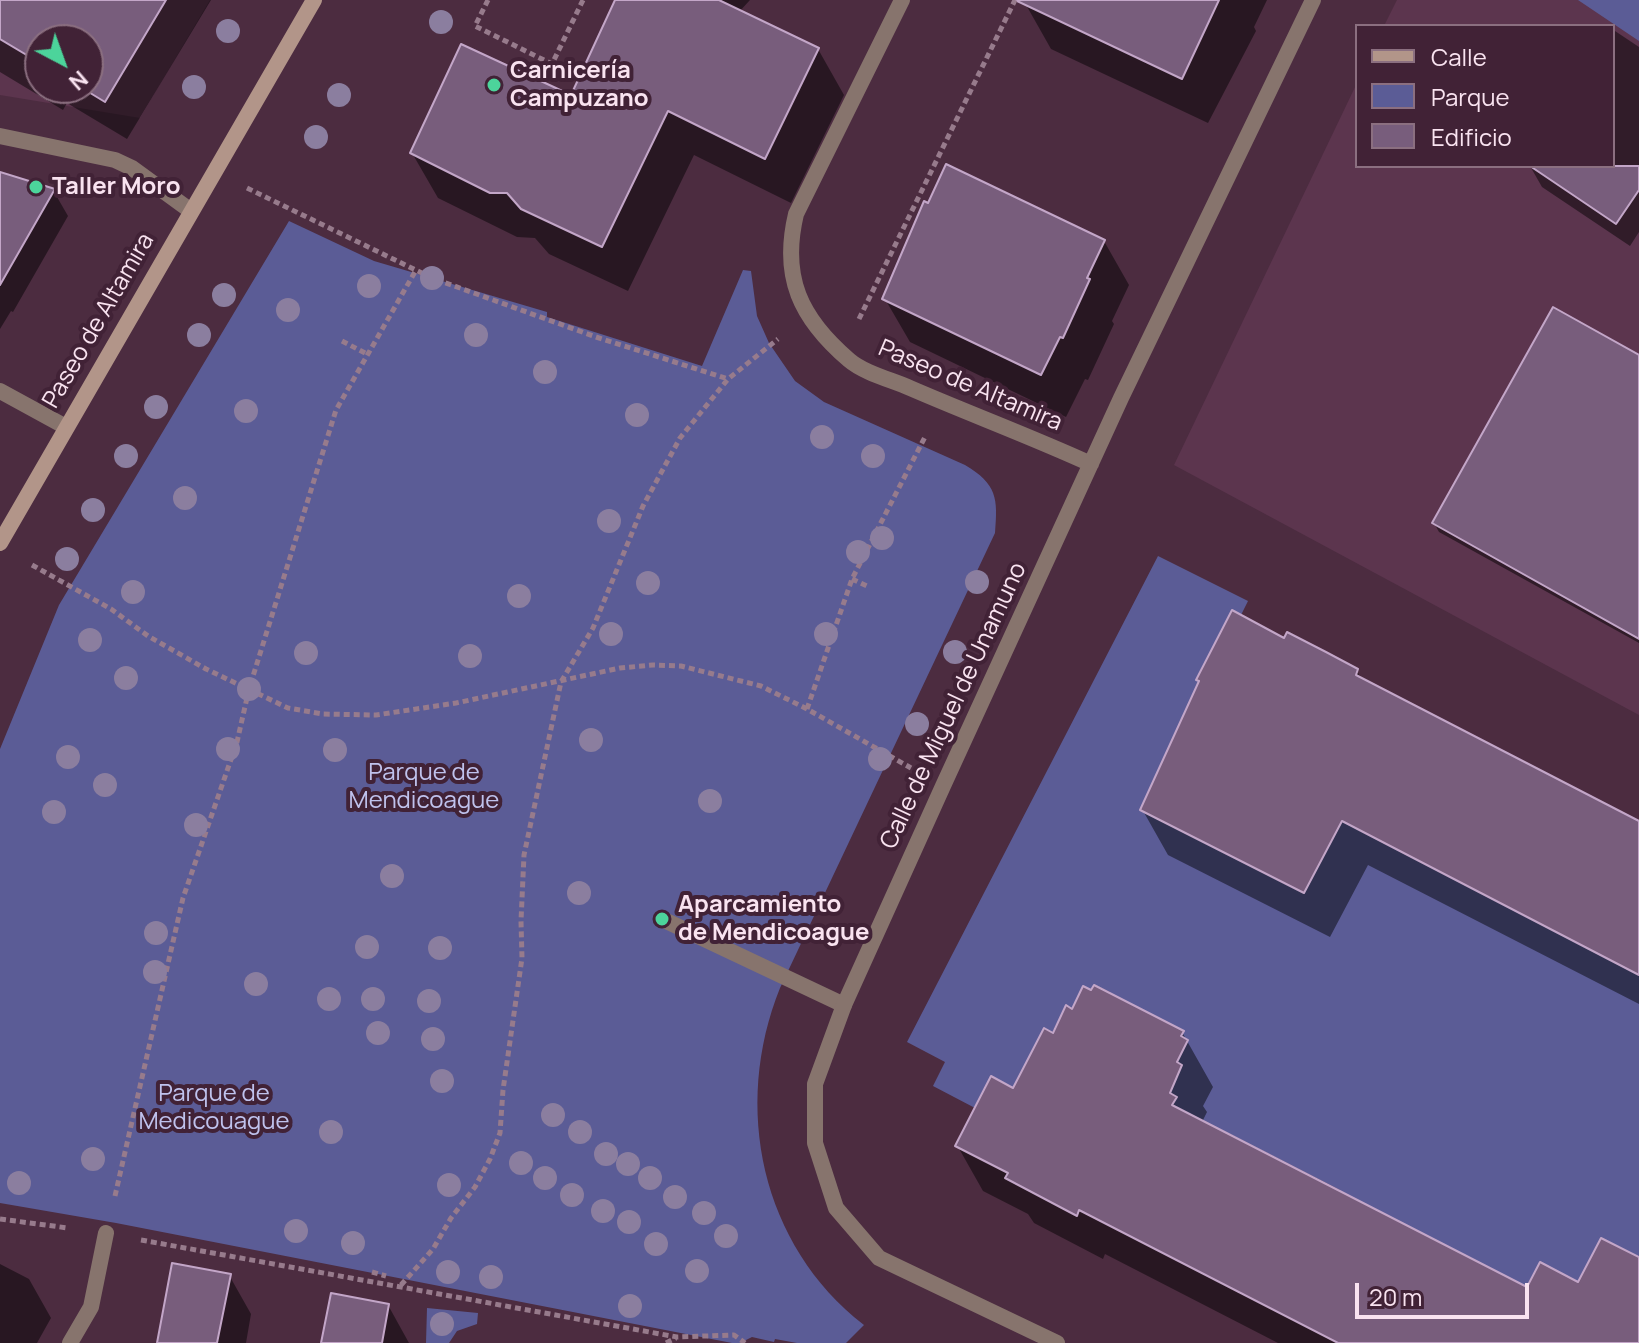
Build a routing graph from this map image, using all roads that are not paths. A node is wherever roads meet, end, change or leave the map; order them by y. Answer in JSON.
{"nodes":[{"id":1,"x":314,"y":0,"type":"edge"},
{"id":2,"x":902,"y":0,"type":"edge"},
{"id":3,"x":1313,"y":0,"type":"edge"},
{"id":4,"x":0,"y":136,"type":"edge"},
{"id":5,"x":191,"y":211,"type":"junction"},
{"id":6,"x":0,"y":391,"type":"edge"},
{"id":7,"x":66,"y":427,"type":"junction"},
{"id":8,"x":1091,"y":464,"type":"junction"},
{"id":9,"x":0,"y":543,"type":"edge"},
{"id":10,"x":662,"y":919,"type":"dead end"},
{"id":11,"x":844,"y":1005,"type":"junction"},
{"id":12,"x":106,"y":1233,"type":"road end"},
{"id":13,"x":72,"y":1343,"type":"edge"},
{"id":14,"x":1057,"y":1343,"type":"edge"}],
"edges":[{"from":1,"to":5,"type":"main road","name":"Paseo de Altamira"},
{"from":2,"to":8,"type":"street","name":"Paseo de Altamira"},
{"from":3,"to":8,"type":"street","name":"Calle de Miguel de Unamuno"},
{"from":4,"to":5,"type":"street"},
{"from":5,"to":7,"type":"main road","name":"Paseo de Altamira"},
{"from":6,"to":7,"type":"street"},
{"from":7,"to":9,"type":"main road","name":"Paseo de Altamira"},
{"from":8,"to":11,"type":"street","name":"Calle de Miguel de Unamuno"},
{"from":10,"to":11,"type":"street"},
{"from":11,"to":14,"type":"street","name":"Calle de Miguel de Unamuno"},
{"from":12,"to":13,"type":"street"}]}
